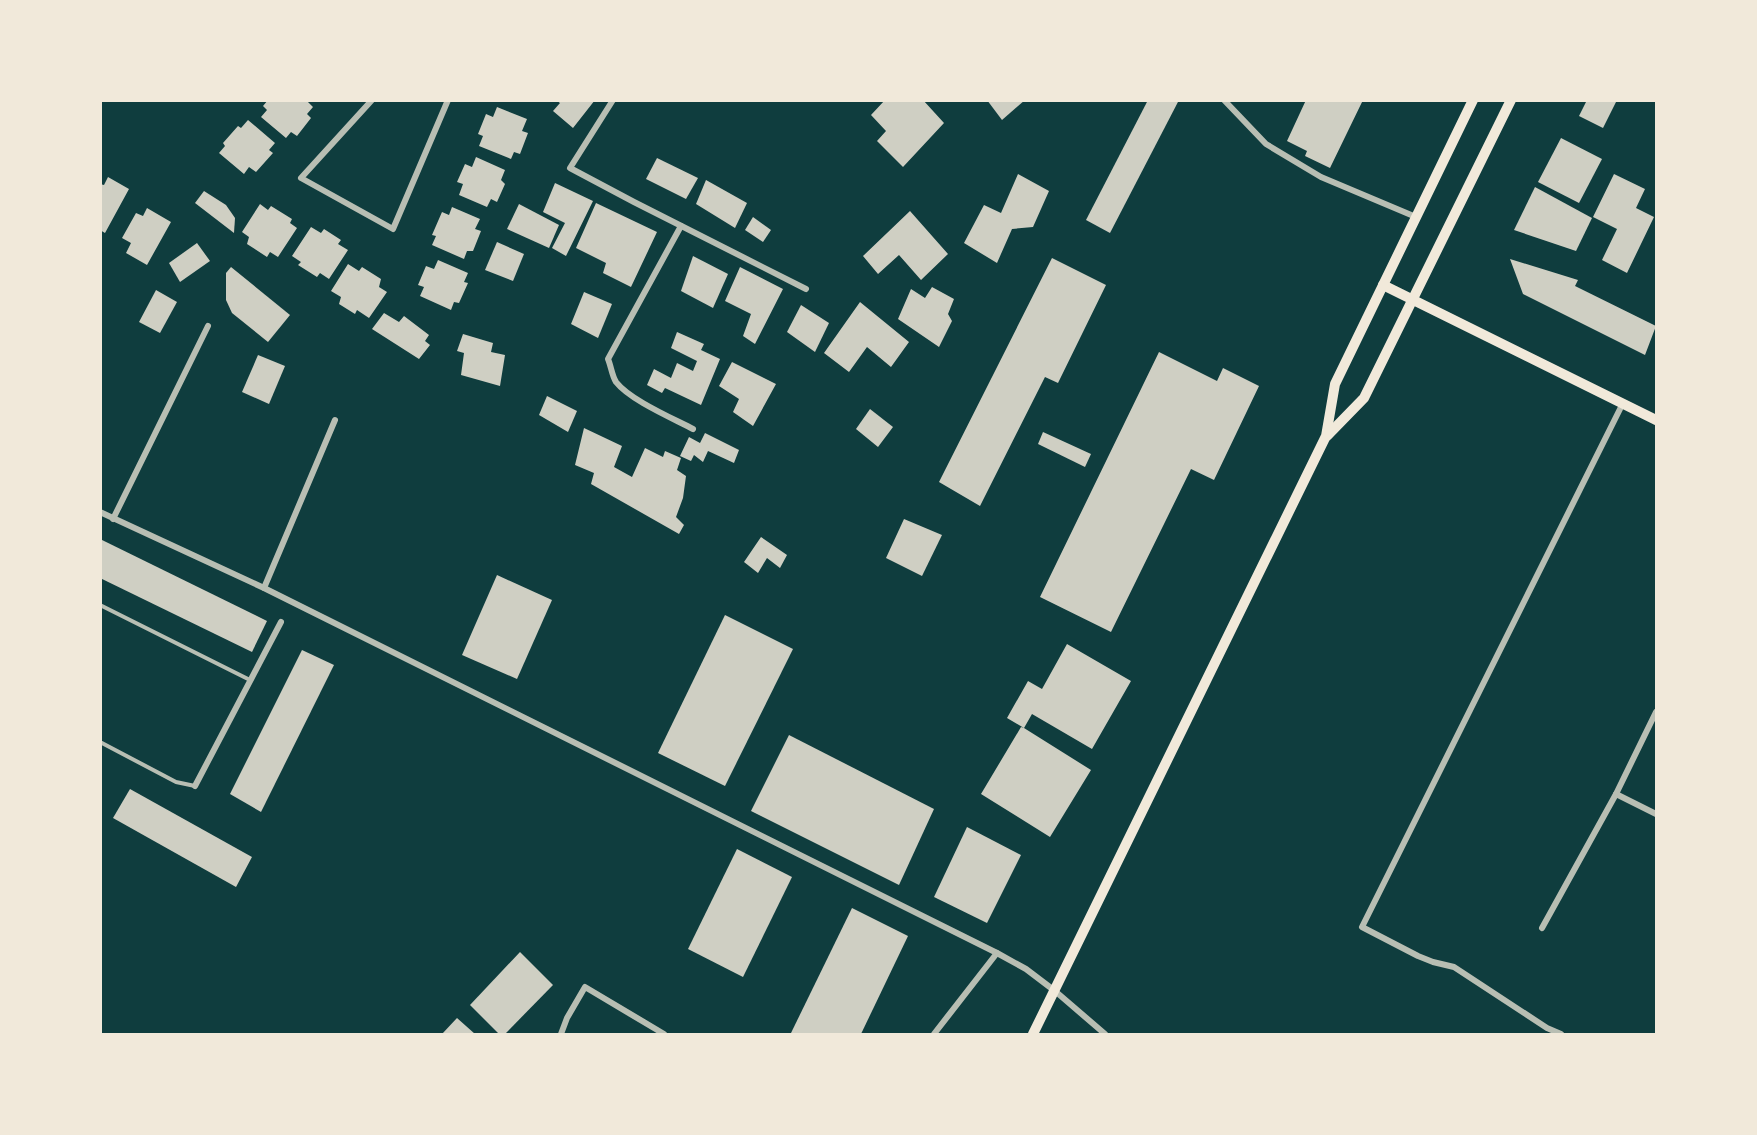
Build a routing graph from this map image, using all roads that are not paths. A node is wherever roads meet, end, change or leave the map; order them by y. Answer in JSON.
{"nodes":[{"id":1,"x":372,"y":100,"type":"edge"},
{"id":2,"x":448,"y":100,"type":"edge"},
{"id":3,"x":613,"y":100,"type":"edge"},
{"id":4,"x":1224,"y":100,"type":"edge"},
{"id":5,"x":1473,"y":100,"type":"edge"},
{"id":6,"x":1511,"y":100,"type":"edge"},
{"id":7,"x":1416,"y":217,"type":"junction"},
{"id":8,"x":681,"y":226,"type":"junction"},
{"id":9,"x":1383,"y":285,"type":"junction"},
{"id":10,"x":806,"y":289,"type":"dead end"},
{"id":11,"x":1413,"y":300,"type":"junction"},
{"id":12,"x":208,"y":326,"type":"dead end"},
{"id":13,"x":1623,"y":403,"type":"junction"},
{"id":14,"x":335,"y":420,"type":"dead end"},
{"id":15,"x":1656,"y":420,"type":"edge"},
{"id":16,"x":693,"y":429,"type":"dead end"},
{"id":17,"x":1326,"y":436,"type":"junction"},
{"id":18,"x":100,"y":512,"type":"edge"},
{"id":19,"x":113,"y":519,"type":"junction"},
{"id":20,"x":264,"y":588,"type":"junction"},
{"id":21,"x":100,"y":605,"type":"edge"},
{"id":22,"x":281,"y":622,"type":"dead end"},
{"id":23,"x":250,"y":680,"type":"junction"},
{"id":24,"x":1656,"y":712,"type":"edge"},
{"id":25,"x":100,"y":742,"type":"edge"},
{"id":26,"x":195,"y":786,"type":"joint"},
{"id":27,"x":1616,"y":794,"type":"junction"},
{"id":28,"x":1656,"y":814,"type":"edge"},
{"id":29,"x":1542,"y":928,"type":"dead end"},
{"id":30,"x":997,"y":953,"type":"junction"},
{"id":31,"x":1055,"y":991,"type":"junction"},
{"id":32,"x":561,"y":1035,"type":"edge"},
{"id":33,"x":664,"y":1035,"type":"edge"},
{"id":34,"x":934,"y":1035,"type":"edge"},
{"id":35,"x":1033,"y":1035,"type":"edge"},
{"id":36,"x":1105,"y":1035,"type":"edge"},
{"id":37,"x":1561,"y":1035,"type":"edge"}],
"edges":[{"from":1,"to":2,"type":"street"},
{"from":3,"to":8,"type":"street"},
{"from":4,"to":7,"type":"street"},
{"from":5,"to":7,"type":"main road"},
{"from":6,"to":11,"type":"main road"},
{"from":7,"to":9,"type":"main road"},
{"from":8,"to":10,"type":"street"},
{"from":8,"to":16,"type":"street"},
{"from":9,"to":11,"type":"main road"},
{"from":9,"to":17,"type":"main road"},
{"from":11,"to":13,"type":"main road"},
{"from":11,"to":17,"type":"main road"},
{"from":12,"to":19,"type":"street"},
{"from":13,"to":15,"type":"main road"},
{"from":13,"to":37,"type":"street"},
{"from":14,"to":20,"type":"street"},
{"from":17,"to":31,"type":"main road"},
{"from":18,"to":19,"type":"street"},
{"from":19,"to":20,"type":"street"},
{"from":20,"to":30,"type":"street"},
{"from":21,"to":23,"type":"lane"},
{"from":22,"to":23,"type":"street"},
{"from":23,"to":26,"type":"street"},
{"from":24,"to":27,"type":"street"},
{"from":25,"to":26,"type":"lane"},
{"from":27,"to":28,"type":"street"},
{"from":27,"to":29,"type":"street"},
{"from":30,"to":31,"type":"street"},
{"from":30,"to":34,"type":"street"},
{"from":31,"to":35,"type":"main road"},
{"from":31,"to":36,"type":"street"},
{"from":32,"to":33,"type":"street"}]}
